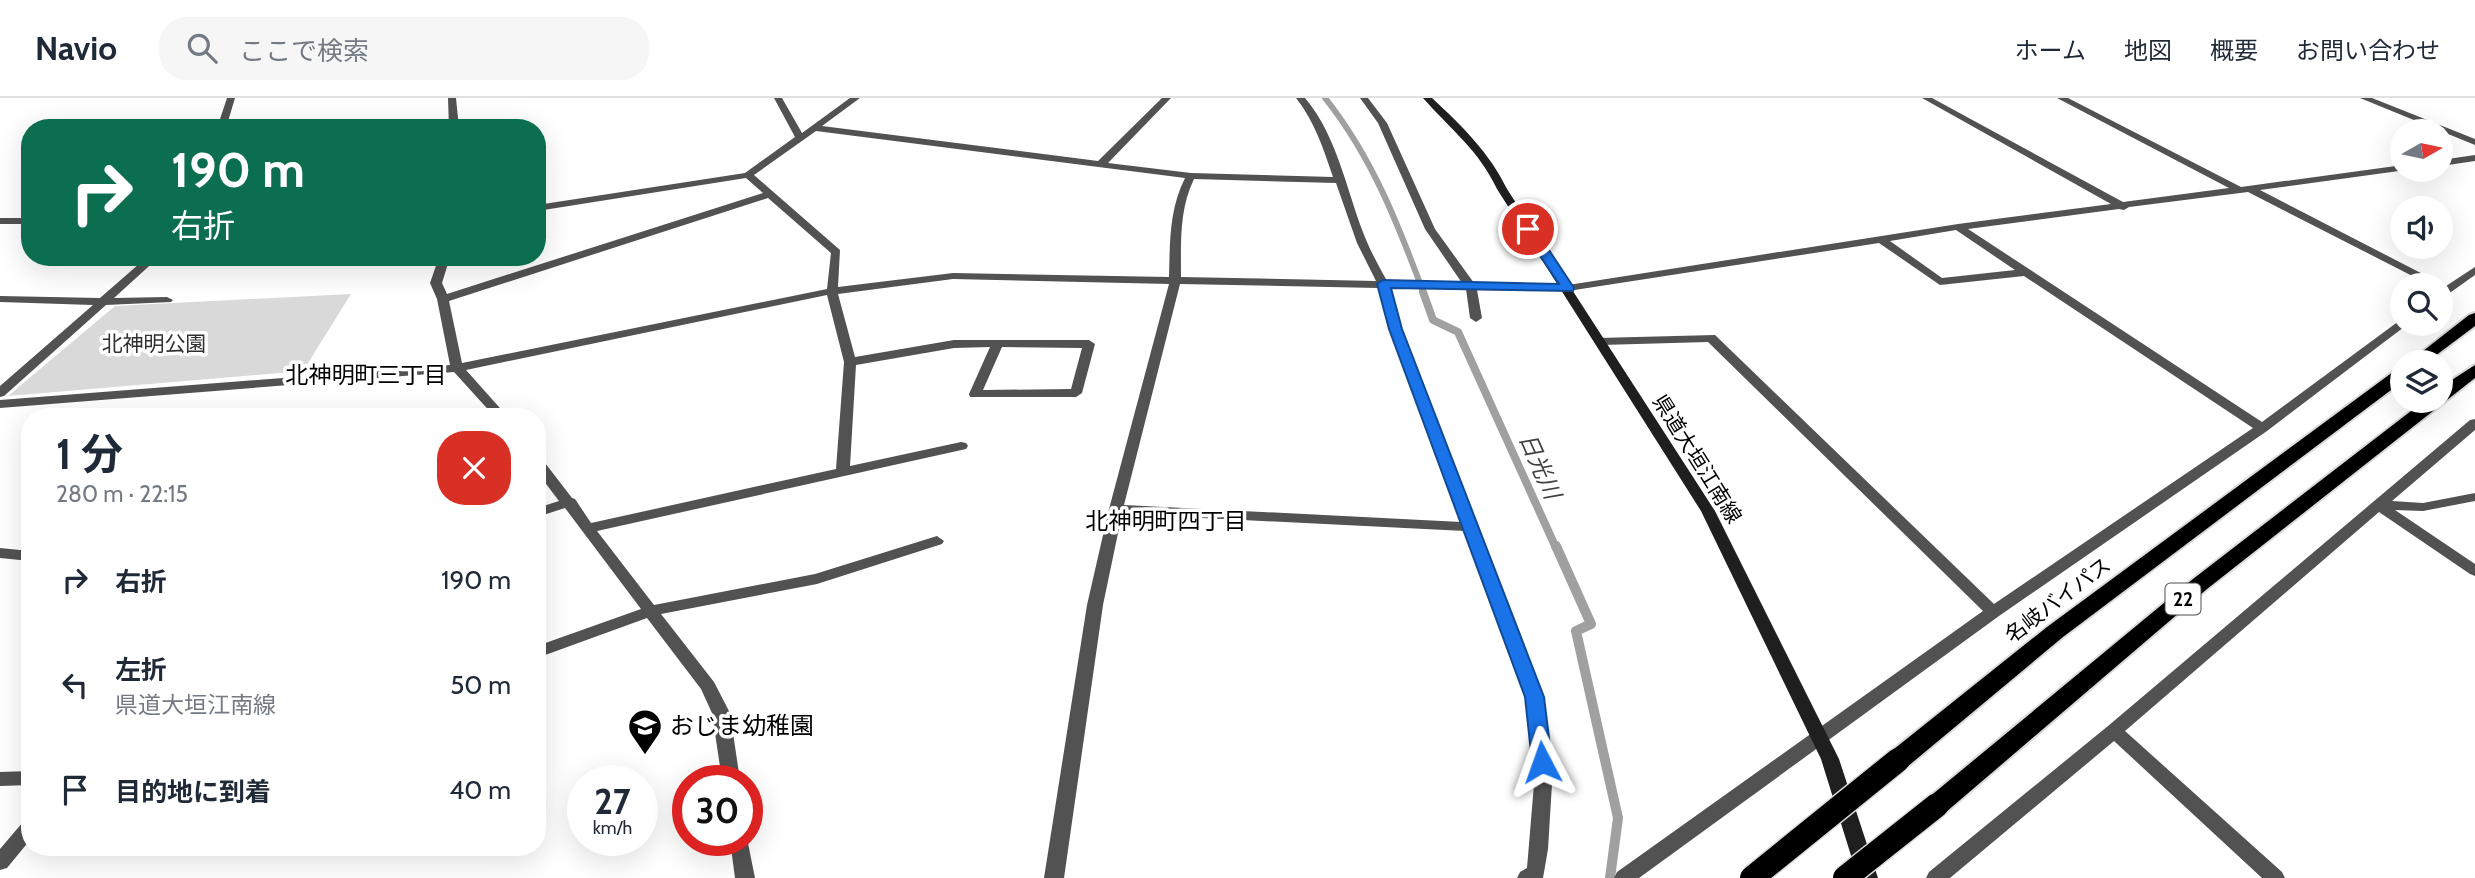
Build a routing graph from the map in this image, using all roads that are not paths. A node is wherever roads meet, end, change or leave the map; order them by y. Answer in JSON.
{"nodes":[{"id":1,"x":231,"y":98,"type":"edge"},
{"id":2,"x":452,"y":98,"type":"edge"},
{"id":3,"x":778,"y":98,"type":"edge"},
{"id":4,"x":856,"y":98,"type":"edge"},
{"id":5,"x":1167,"y":98,"type":"edge"},
{"id":6,"x":1300,"y":98,"type":"edge"},
{"id":7,"x":1364,"y":98,"type":"edge"},
{"id":8,"x":1427,"y":98,"type":"edge"},
{"id":9,"x":1926,"y":98,"type":"edge"},
{"id":10,"x":2061,"y":98,"type":"edge"},
{"id":11,"x":2364,"y":98,"type":"edge"},
{"id":12,"x":224,"y":119,"type":"edge"},
{"id":13,"x":453,"y":119,"type":"edge"},
{"id":14,"x":813,"y":128,"type":"junction"},
{"id":15,"x":800,"y":138,"type":"junction"},
{"id":16,"x":2475,"y":142,"type":"edge"},
{"id":17,"x":2475,"y":158,"type":"edge"},
{"id":18,"x":2454,"y":161,"type":"edge"},
{"id":19,"x":1100,"y":165,"type":"junction"},
{"id":20,"x":2390,"y":170,"type":"edge"},
{"id":21,"x":748,"y":175,"type":"junction"},
{"id":22,"x":1191,"y":176,"type":"junction"},
{"id":23,"x":1339,"y":180,"type":"junction"},
{"id":24,"x":2247,"y":191,"type":"junction"},
{"id":25,"x":768,"y":195,"type":"junction"},
{"id":26,"x":546,"y":207,"type":"edge"},
{"id":27,"x":2124,"y":207,"type":"junction"},
{"id":28,"x":21,"y":220,"type":"edge"},
{"id":29,"x":0,"y":221,"type":"edge"},
{"id":30,"x":1958,"y":227,"type":"junction"},
{"id":31,"x":1883,"y":240,"type":"junction"},
{"id":32,"x":145,"y":266,"type":"edge"},
{"id":33,"x":442,"y":266,"type":"edge"},
{"id":34,"x":2475,"y":270,"type":"edge"},
{"id":35,"x":2026,"y":272,"type":"junction"},
{"id":36,"x":2410,"y":273,"type":"edge"},
{"id":37,"x":1175,"y":281,"type":"junction"},
{"id":38,"x":2453,"y":283,"type":"edge"},
{"id":39,"x":1386,"y":284,"type":"junction"},
{"id":40,"x":1466,"y":287,"type":"junction"},
{"id":41,"x":1568,"y":288,"type":"junction"},
{"id":42,"x":832,"y":291,"type":"junction"},
{"id":43,"x":0,"y":299,"type":"edge"},
{"id":44,"x":443,"y":299,"type":"junction"},
{"id":45,"x":167,"y":300,"type":"dead end"},
{"id":46,"x":107,"y":302,"type":"junction"},
{"id":47,"x":1476,"y":318,"type":"dead end"},
{"id":48,"x":2475,"y":318,"type":"edge"},
{"id":49,"x":2390,"y":333,"type":"edge"},
{"id":50,"x":1601,"y":341,"type":"junction"},
{"id":51,"x":998,"y":343,"type":"junction"},
{"id":52,"x":2433,"y":350,"type":"edge"},
{"id":53,"x":850,"y":362,"type":"junction"},
{"id":54,"x":457,"y":368,"type":"junction"},
{"id":55,"x":2475,"y":370,"type":"edge"},
{"id":56,"x":2390,"y":383,"type":"edge"},
{"id":57,"x":2453,"y":387,"type":"edge"},
{"id":58,"x":0,"y":393,"type":"edge"},
{"id":59,"x":0,"y":404,"type":"edge"},
{"id":60,"x":493,"y":408,"type":"edge"},
{"id":61,"x":2420,"y":413,"type":"edge"},
{"id":62,"x":2475,"y":423,"type":"edge"},
{"id":63,"x":2262,"y":428,"type":"junction"},
{"id":64,"x":961,"y":446,"type":"dead end"},
{"id":65,"x":843,"y":472,"type":"junction"},
{"id":66,"x":546,"y":473,"type":"edge"},
{"id":67,"x":2475,"y":497,"type":"edge"},
{"id":68,"x":570,"y":502,"type":"junction"},
{"id":69,"x":2378,"y":505,"type":"junction"},
{"id":70,"x":1116,"y":509,"type":"junction"},
{"id":71,"x":546,"y":510,"type":"edge"},
{"id":72,"x":1472,"y":527,"type":"junction"},
{"id":73,"x":590,"y":528,"type":"junction"},
{"id":74,"x":937,"y":541,"type":"dead end"},
{"id":75,"x":0,"y":553,"type":"edge"},
{"id":76,"x":21,"y":555,"type":"edge"},
{"id":77,"x":2475,"y":571,"type":"edge"},
{"id":78,"x":653,"y":610,"type":"junction"},
{"id":79,"x":1993,"y":612,"type":"junction"},
{"id":80,"x":546,"y":649,"type":"edge"},
{"id":81,"x":2114,"y":730,"type":"junction"},
{"id":82,"x":1820,"y":737,"type":"junction"},
{"id":83,"x":729,"y":765,"type":"edge"},
{"id":84,"x":21,"y":778,"type":"edge"},
{"id":85,"x":0,"y":779,"type":"edge"},
{"id":86,"x":21,"y":838,"type":"edge"},
{"id":87,"x":742,"y":856,"type":"edge"},
{"id":88,"x":0,"y":862,"type":"edge"},
{"id":89,"x":739,"y":878,"type":"edge"},
{"id":90,"x":745,"y":878,"type":"edge"},
{"id":91,"x":1054,"y":878,"type":"edge"},
{"id":92,"x":1527,"y":878,"type":"edge"},
{"id":93,"x":1624,"y":878,"type":"edge"},
{"id":94,"x":1752,"y":878,"type":"edge"},
{"id":95,"x":1845,"y":878,"type":"edge"},
{"id":96,"x":1868,"y":878,"type":"edge"},
{"id":97,"x":1936,"y":878,"type":"edge"},
{"id":98,"x":2275,"y":878,"type":"edge"}],
"edges":[{"from":1,"to":12,"type":"street"},
{"from":2,"to":13,"type":"street"},
{"from":3,"to":15,"type":"street"},
{"from":4,"to":14,"type":"street"},
{"from":5,"to":19,"type":"street"},
{"from":6,"to":23,"type":"street"},
{"from":7,"to":40,"type":"street"},
{"from":8,"to":41,"type":"main road","name":"県道大垣江南線"},
{"from":9,"to":27,"type":"street"},
{"from":10,"to":24,"type":"street"},
{"from":11,"to":16,"type":"street"},
{"from":14,"to":15,"type":"street"},
{"from":14,"to":19,"type":"street"},
{"from":15,"to":21,"type":"street"},
{"from":17,"to":18,"type":"street"},
{"from":19,"to":22,"type":"street"},
{"from":20,"to":24,"type":"street"},
{"from":21,"to":25,"type":"street"},
{"from":21,"to":26,"type":"street"},
{"from":22,"to":23,"type":"street"},
{"from":22,"to":37,"type":"street"},
{"from":23,"to":39,"type":"street"},
{"from":24,"to":27,"type":"street"},
{"from":24,"to":36,"type":"street"},
{"from":25,"to":42,"type":"street"},
{"from":25,"to":44,"type":"street"},
{"from":27,"to":30,"type":"street"},
{"from":28,"to":29,"type":"street"},
{"from":30,"to":31,"type":"street"},
{"from":30,"to":35,"type":"street"},
{"from":31,"to":35,"type":"street"},
{"from":31,"to":41,"type":"street"},
{"from":32,"to":46,"type":"street"},
{"from":33,"to":44,"type":"street"},
{"from":34,"to":38,"type":"street"},
{"from":35,"to":63,"type":"street"},
{"from":37,"to":39,"type":"street"},
{"from":37,"to":42,"type":"street"},
{"from":37,"to":70,"type":"street"},
{"from":39,"to":40,"type":"street"},
{"from":39,"to":72,"type":"street"},
{"from":40,"to":41,"type":"street"},
{"from":40,"to":47,"type":"street"},
{"from":41,"to":50,"type":"main road","name":"県道大垣江南線"},
{"from":42,"to":53,"type":"street"},
{"from":42,"to":54,"type":"street"},
{"from":43,"to":46,"type":"street"},
{"from":44,"to":54,"type":"street"},
{"from":45,"to":46,"type":"street"},
{"from":46,"to":58,"type":"street"},
{"from":48,"to":52,"type":"highway"},
{"from":49,"to":63,"type":"street"},
{"from":50,"to":79,"type":"street"},
{"from":50,"to":82,"type":"main road","name":"県道大垣江南線"},
{"from":51,"to":51,"type":"street"},
{"from":51,"to":53,"type":"street"},
{"from":53,"to":65,"type":"street"},
{"from":54,"to":59,"type":"street"},
{"from":54,"to":60,"type":"street"},
{"from":55,"to":57,"type":"highway"},
{"from":56,"to":94,"type":"highway","name":"名岐バイパス","number":"22","bridge":true},
{"from":61,"to":95,"type":"highway","number":"22","bridge":true},
{"from":62,"to":69,"type":"street"},
{"from":63,"to":79,"type":"street"},
{"from":64,"to":65,"type":"street"},
{"from":65,"to":73,"type":"street"},
{"from":66,"to":68,"type":"street"},
{"from":67,"to":69,"type":"street"},
{"from":68,"to":71,"type":"street"},
{"from":68,"to":73,"type":"street"},
{"from":69,"to":77,"type":"street"},
{"from":69,"to":81,"type":"street"},
{"from":70,"to":72,"type":"street"},
{"from":70,"to":91,"type":"street"},
{"from":72,"to":92,"type":"street"},
{"from":73,"to":78,"type":"street"},
{"from":74,"to":78,"type":"street"},
{"from":75,"to":76,"type":"street"},
{"from":78,"to":80,"type":"street"},
{"from":78,"to":83,"type":"street"},
{"from":79,"to":82,"type":"street"},
{"from":81,"to":97,"type":"street"},
{"from":81,"to":98,"type":"street"},
{"from":82,"to":93,"type":"street"},
{"from":82,"to":96,"type":"main road","name":"県道大垣江南線"},
{"from":84,"to":85,"type":"street"},
{"from":86,"to":88,"type":"street"},
{"from":87,"to":90,"type":"street"},
{"from":89,"to":90,"type":"street"}]}
